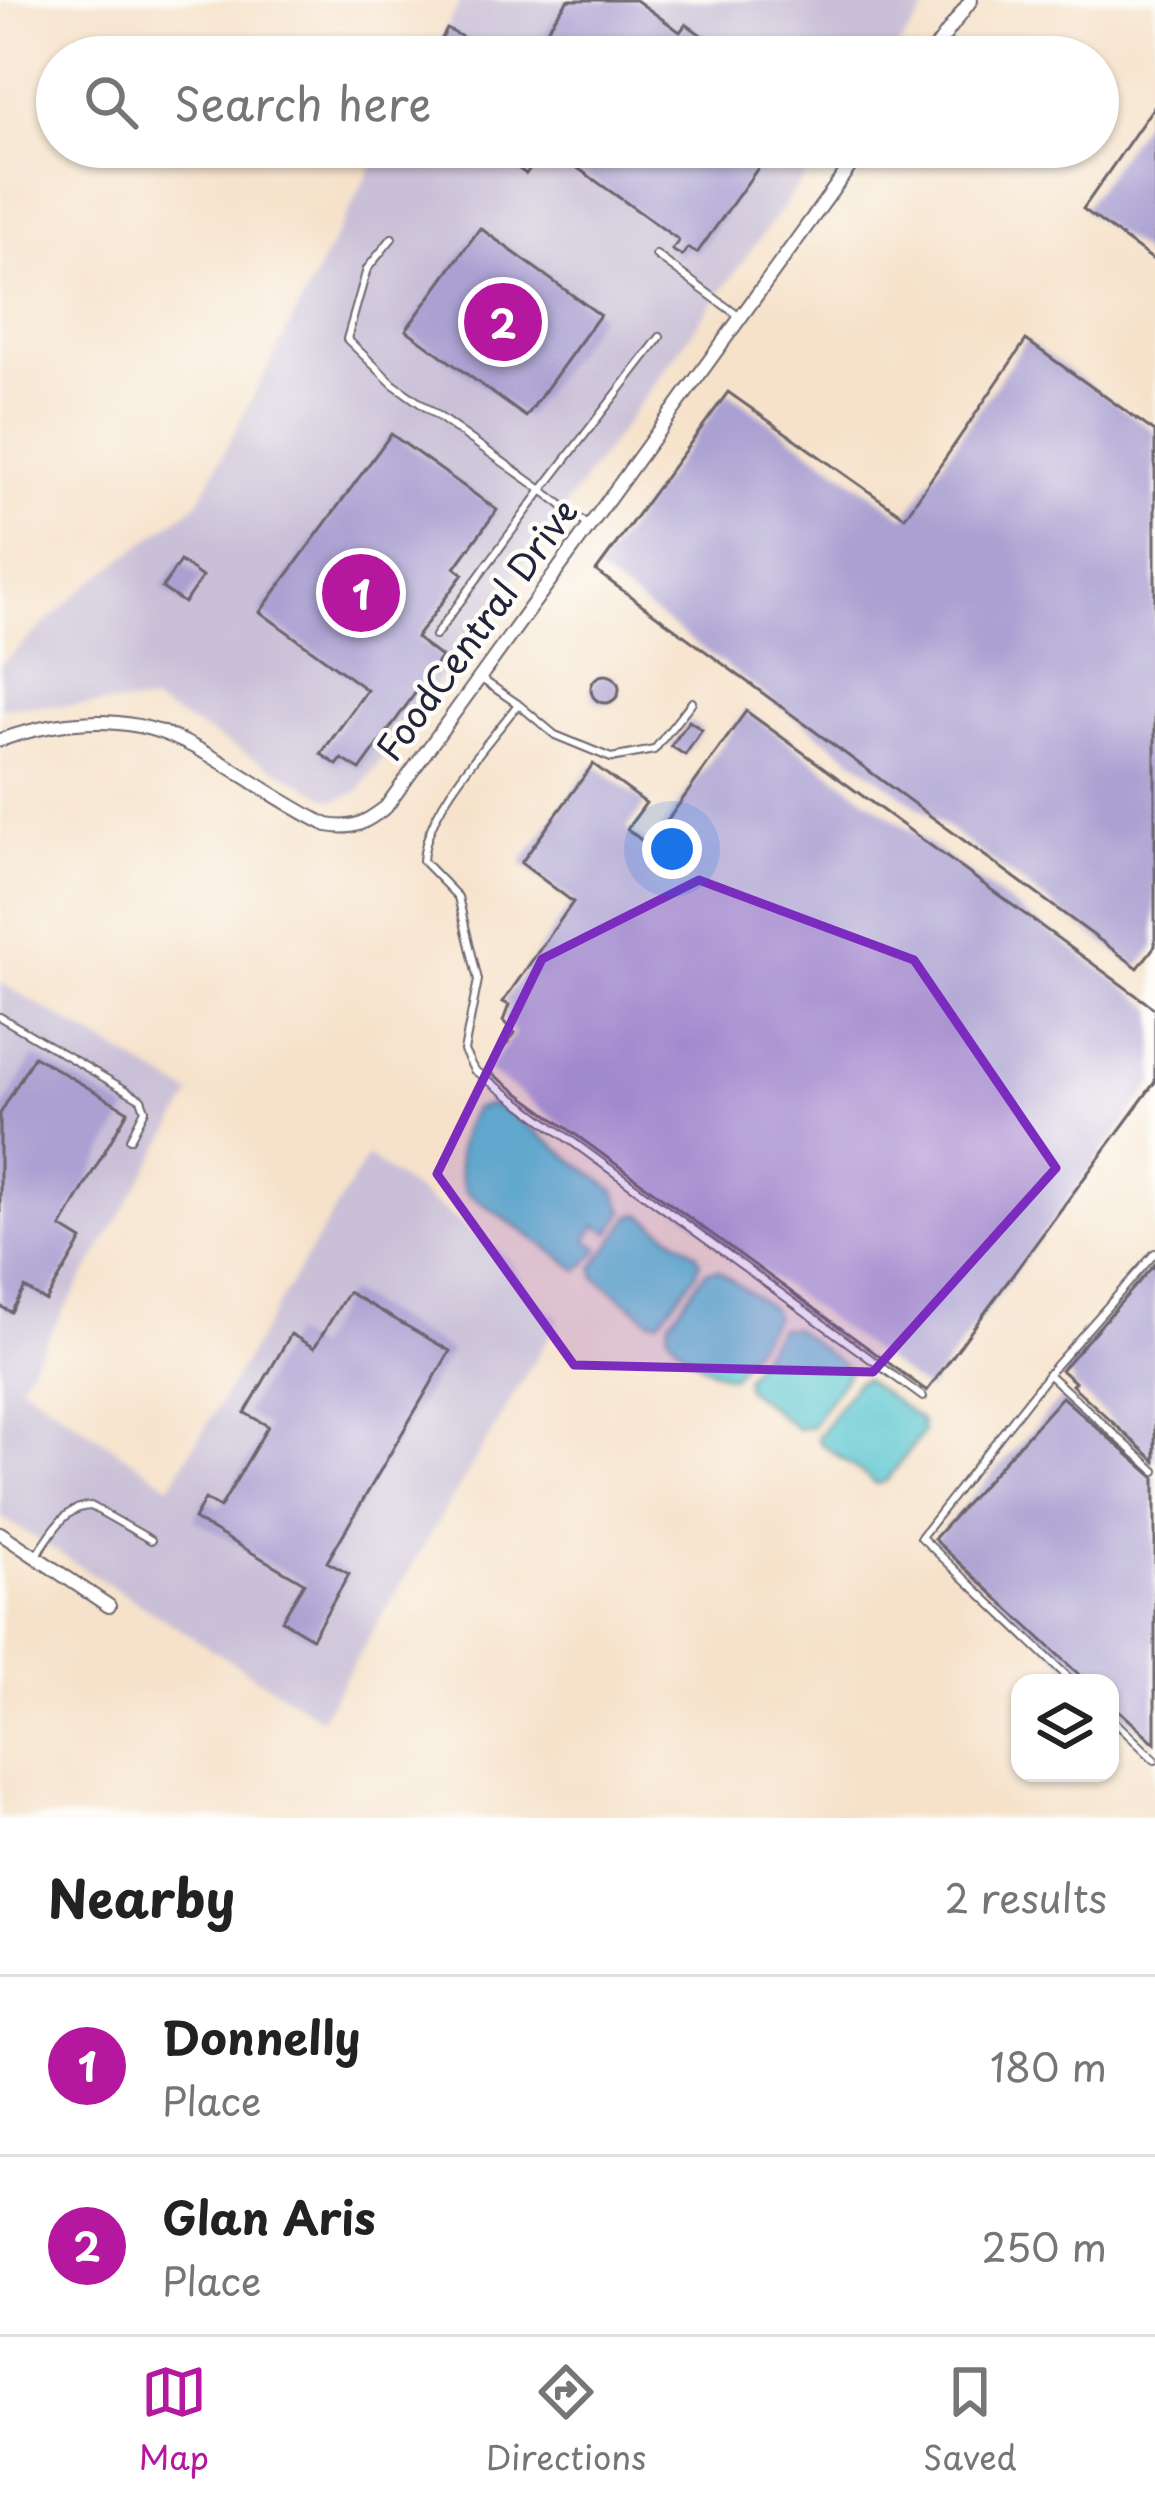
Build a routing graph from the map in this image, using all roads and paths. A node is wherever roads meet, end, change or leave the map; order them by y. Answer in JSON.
{"nodes":[{"id":1,"x":971,"y":0,"type":"edge"},
{"id":2,"x":944,"y":36,"type":"edge"},
{"id":3,"x":849,"y":168,"type":"edge"},
{"id":4,"x":392,"y":238,"type":"dead end"},
{"id":5,"x":656,"y":255,"type":"dead end"},
{"id":6,"x":740,"y":317,"type":"junction"},
{"id":7,"x":660,"y":337,"type":"dead end"},
{"id":8,"x":542,"y":490,"type":"junction"},
{"id":9,"x":589,"y":526,"type":"junction"},
{"id":10,"x":435,"y":636,"type":"dead end"},
{"id":11,"x":480,"y":678,"type":"junction"},
{"id":12,"x":692,"y":702,"type":"dead end"},
{"id":13,"x":518,"y":704,"type":"junction"},
{"id":14,"x":0,"y":740,"type":"edge"},
{"id":15,"x":0,"y":1017,"type":"edge"},
{"id":16,"x":130,"y":1139,"type":"dead end"},
{"id":17,"x":1155,"y":1253,"type":"edge"},
{"id":18,"x":1048,"y":1375,"type":"junction"},
{"id":19,"x":922,"y":1396,"type":"dead end"},
{"id":20,"x":1155,"y":1471,"type":"edge"},
{"id":21,"x":0,"y":1533,"type":"edge"},
{"id":22,"x":151,"y":1540,"type":"dead end"},
{"id":23,"x":35,"y":1557,"type":"junction"},
{"id":24,"x":109,"y":1606,"type":"dead end"},
{"id":25,"x":1065,"y":1674,"type":"edge"},
{"id":26,"x":1119,"y":1726,"type":"edge"},
{"id":27,"x":1155,"y":1760,"type":"edge"}],
"edges":[{"from":1,"to":2,"type":"street"},
{"from":3,"to":6,"type":"street","name":"FoodCentral Drive"},
{"from":4,"to":8,"type":"lane"},
{"from":5,"to":6,"type":"lane"},
{"from":6,"to":9,"type":"street","name":"FoodCentral Drive"},
{"from":7,"to":8,"type":"lane"},
{"from":8,"to":9,"type":"lane"},
{"from":8,"to":10,"type":"lane"},
{"from":9,"to":11,"type":"street","name":"FoodCentral Drive"},
{"from":11,"to":13,"type":"lane"},
{"from":11,"to":14,"type":"street","name":"FoodCentral Drive"},
{"from":12,"to":13,"type":"lane"},
{"from":13,"to":19,"type":"lane"},
{"from":15,"to":16,"type":"lane"},
{"from":17,"to":18,"type":"lane"},
{"from":18,"to":20,"type":"lane"},
{"from":18,"to":25,"type":"lane"},
{"from":21,"to":23,"type":"street"},
{"from":22,"to":23,"type":"lane"},
{"from":23,"to":24,"type":"street"},
{"from":26,"to":27,"type":"lane"}]}
